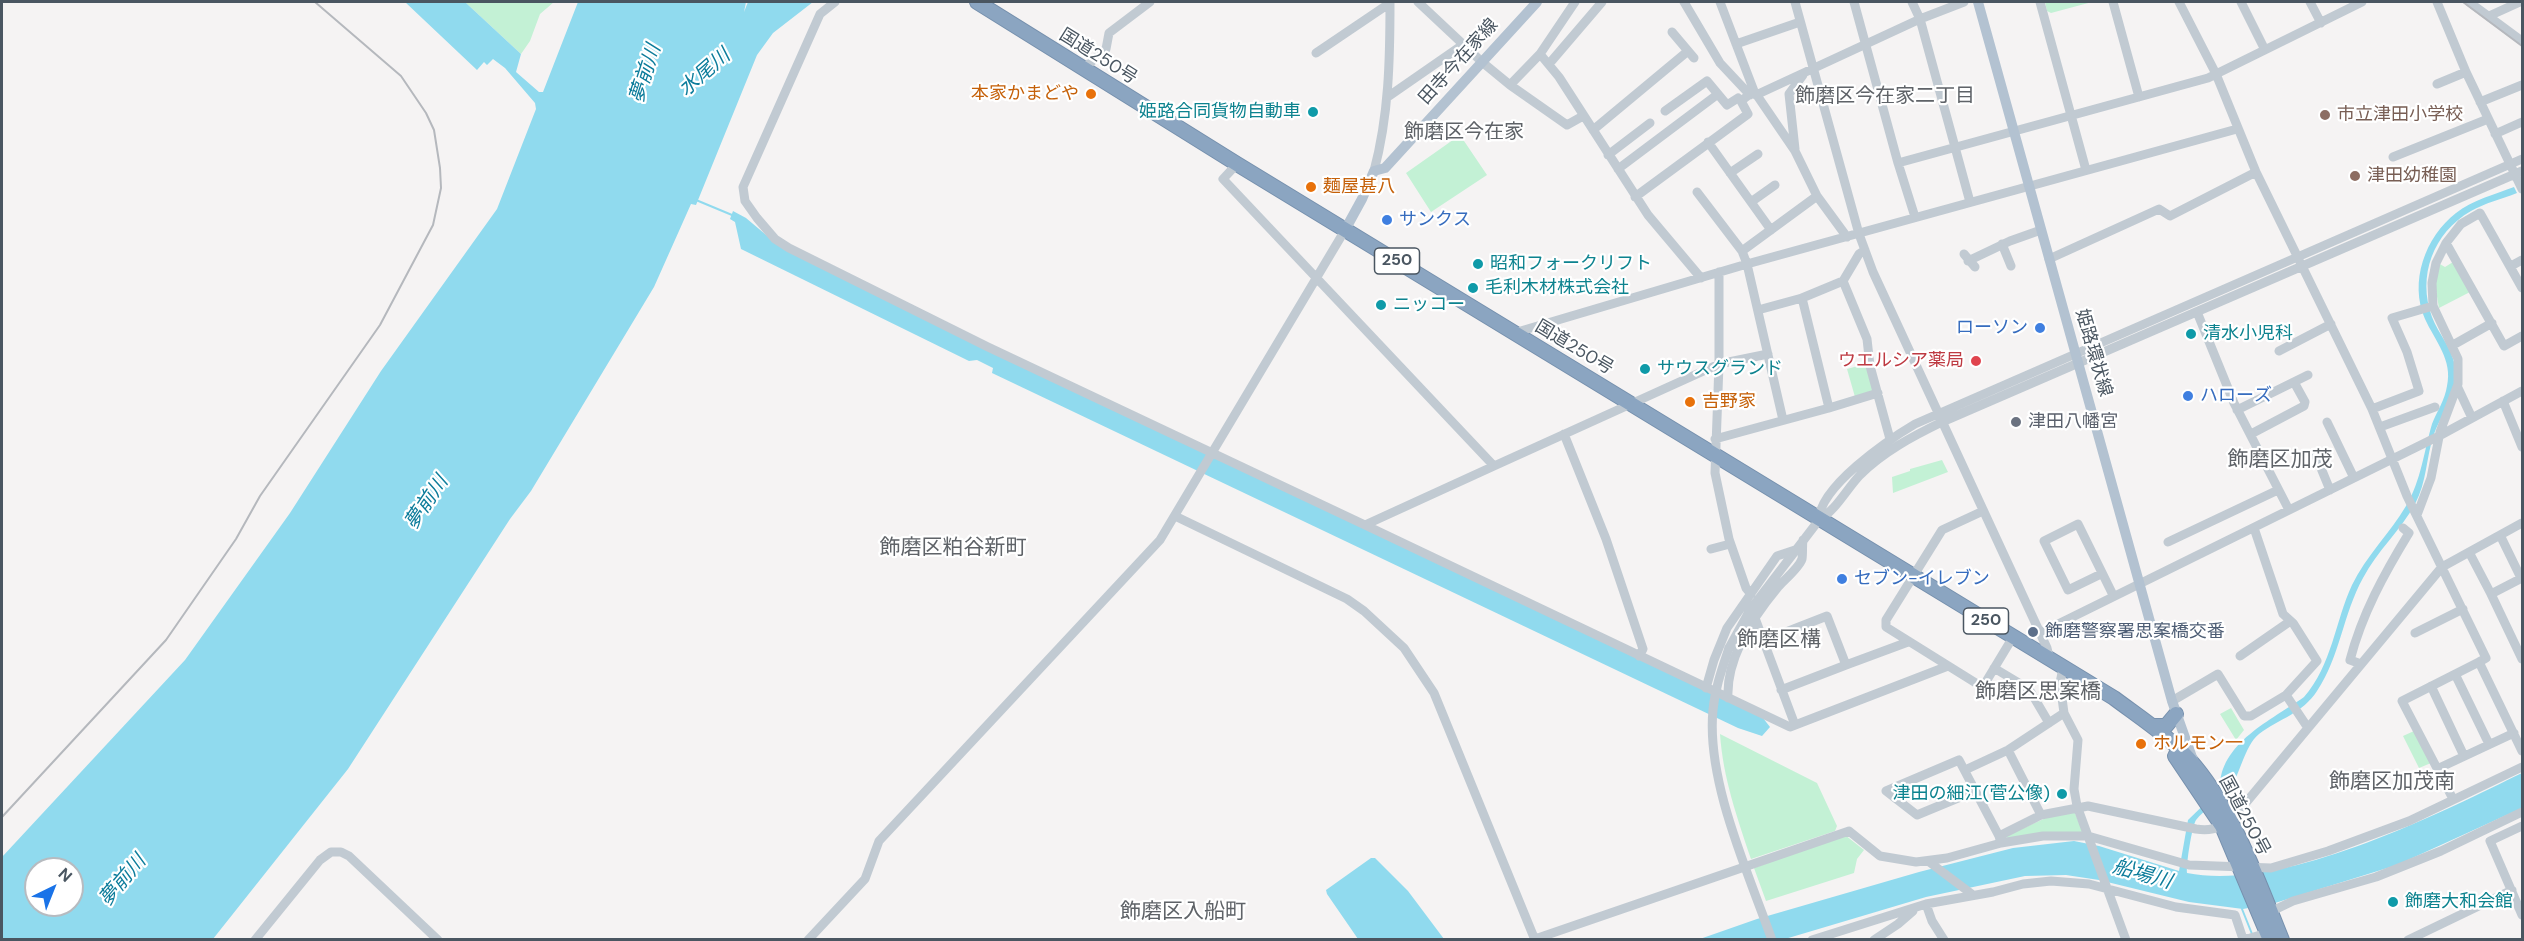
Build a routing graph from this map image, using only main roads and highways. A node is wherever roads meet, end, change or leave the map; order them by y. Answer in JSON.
{"nodes":[{"id":1,"x":977,"y":2,"type":"edge"},
{"id":2,"x":1537,"y":2,"type":"edge"},
{"id":3,"x":1978,"y":2,"type":"edge"},
{"id":4,"x":1345,"y":230,"type":"junction"},
{"id":5,"x":2174,"y":707,"type":"junction"},
{"id":6,"x":2152,"y":726,"type":"junction"},
{"id":7,"x":2184,"y":754,"type":"junction"},
{"id":8,"x":2191,"y":769,"type":"junction"},
{"id":9,"x":2266,"y":914,"type":"junction"},
{"id":10,"x":2265,"y":936,"type":"edge"},
{"id":11,"x":2282,"y":939,"type":"edge"}],
"edges":[{"from":1,"to":4,"type":"highway","name":"国道250号","number":"250"},
{"from":2,"to":4,"type":"main road","name":"田寺今在家線"},
{"from":3,"to":5,"type":"main road","name":"姫路環状線"},
{"from":4,"to":6,"type":"highway","name":"国道250号","number":"250"},
{"from":5,"to":6,"type":"highway"},
{"from":5,"to":7,"type":"main road","name":"姫路環状線"},
{"from":5,"to":8,"type":"main road","name":"姫路環状線"},
{"from":6,"to":7,"type":"highway","name":"国道250号","number":"250"},
{"from":6,"to":8,"type":"highway","name":"国道250号","number":"250"},
{"from":7,"to":8,"type":"highway","name":"国道250号","number":"250"},
{"from":8,"to":9,"type":"highway","name":"国道250号","number":"250"},
{"from":9,"to":10,"type":"highway","name":"国道250号","number":"250"},
{"from":9,"to":11,"type":"highway","name":"国道250号","number":"250"}]}
